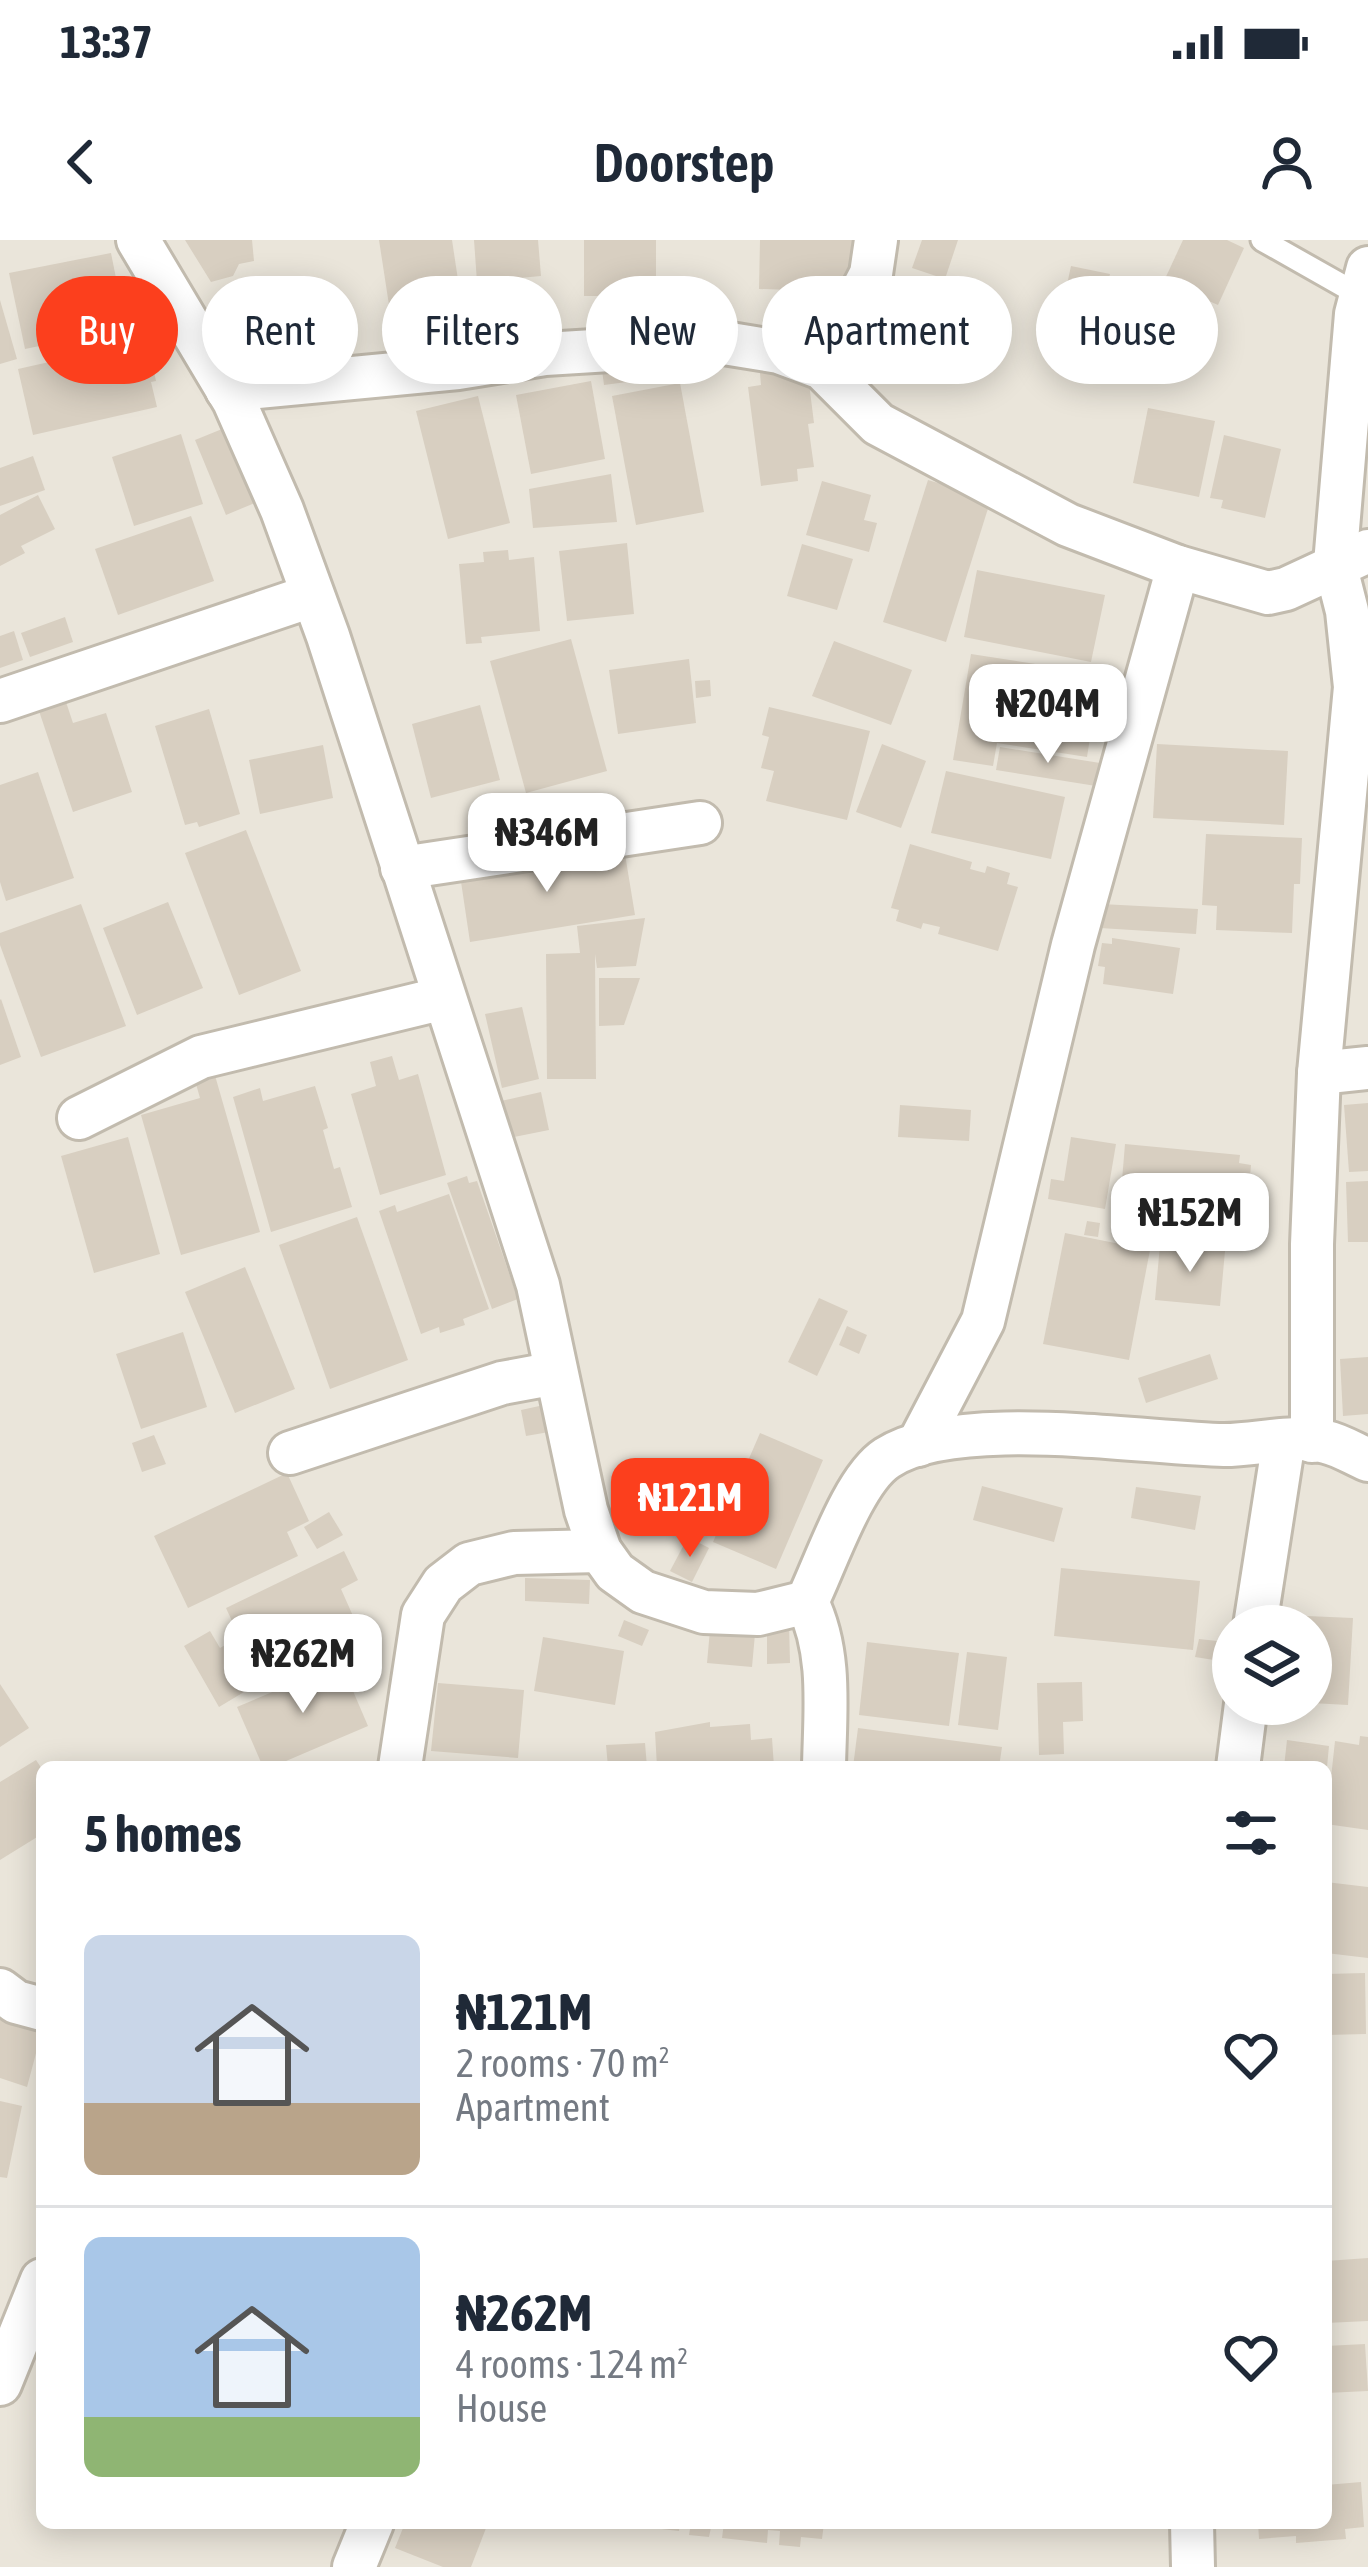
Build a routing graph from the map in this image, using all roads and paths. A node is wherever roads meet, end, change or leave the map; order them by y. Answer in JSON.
{"nodes":[{"id":1,"x":139,"y":240,"type":"edge"},
{"id":2,"x":876,"y":240,"type":"edge"},
{"id":3,"x":1262,"y":240,"type":"edge"},
{"id":4,"x":870,"y":276,"type":"edge"},
{"id":5,"x":1364,"y":282,"type":"edge"},
{"id":6,"x":762,"y":349,"type":"edge"},
{"id":7,"x":838,"y":384,"type":"edge"},
{"id":8,"x":227,"y":390,"type":"junction"},
{"id":9,"x":1351,"y":558,"type":"edge"},
{"id":10,"x":1178,"y":567,"type":"junction"},
{"id":11,"x":311,"y":596,"type":"junction"},
{"id":12,"x":0,"y":701,"type":"edge"},
{"id":13,"x":700,"y":823,"type":"dead end"},
{"id":14,"x":402,"y":868,"type":"junction"},
{"id":15,"x":444,"y":998,"type":"junction"},
{"id":16,"x":1368,"y":1068,"type":"edge"},
{"id":17,"x":1319,"y":1073,"type":"junction"},
{"id":18,"x":79,"y":1118,"type":"dead end"},
{"id":19,"x":556,"y":1373,"type":"junction"},
{"id":20,"x":1298,"y":1440,"type":"junction"},
{"id":21,"x":918,"y":1445,"type":"junction"},
{"id":22,"x":290,"y":1453,"type":"dead end"},
{"id":23,"x":1368,"y":1460,"type":"edge"},
{"id":24,"x":600,"y":1551,"type":"junction"},
{"id":25,"x":807,"y":1602,"type":"junction"},
{"id":26,"x":1260,"y":1605,"type":"edge"},
{"id":27,"x":1243,"y":1725,"type":"edge"},
{"id":28,"x":401,"y":1761,"type":"edge"},
{"id":29,"x":824,"y":1761,"type":"edge"},
{"id":30,"x":1239,"y":1761,"type":"edge"},
{"id":31,"x":0,"y":1990,"type":"edge"},
{"id":32,"x":36,"y":2007,"type":"edge"},
{"id":33,"x":36,"y":2295,"type":"edge"},
{"id":34,"x":0,"y":2384,"type":"edge"},
{"id":35,"x":369,"y":2529,"type":"edge"},
{"id":36,"x":1192,"y":2529,"type":"edge"},
{"id":37,"x":353,"y":2567,"type":"edge"},
{"id":38,"x":1193,"y":2567,"type":"edge"}],
"edges":[{"from":1,"to":8,"type":"street"},
{"from":2,"to":4,"type":"street"},
{"from":3,"to":5,"type":"lane"},
{"from":5,"to":9,"type":"street"},
{"from":6,"to":8,"type":"street"},
{"from":7,"to":10,"type":"street"},
{"from":8,"to":11,"type":"street"},
{"from":9,"to":10,"type":"street"},
{"from":9,"to":17,"type":"street"},
{"from":10,"to":21,"type":"street"},
{"from":11,"to":12,"type":"street"},
{"from":11,"to":14,"type":"street"},
{"from":13,"to":14,"type":"street"},
{"from":14,"to":15,"type":"street"},
{"from":15,"to":18,"type":"street"},
{"from":15,"to":19,"type":"street"},
{"from":16,"to":17,"type":"street"},
{"from":17,"to":20,"type":"street"},
{"from":19,"to":22,"type":"street"},
{"from":19,"to":24,"type":"street"},
{"from":20,"to":21,"type":"street"},
{"from":20,"to":23,"type":"street"},
{"from":20,"to":26,"type":"street"},
{"from":21,"to":25,"type":"street"},
{"from":24,"to":25,"type":"street"},
{"from":24,"to":28,"type":"street"},
{"from":25,"to":29,"type":"street"},
{"from":27,"to":30,"type":"street"},
{"from":31,"to":32,"type":"street"},
{"from":33,"to":34,"type":"street"},
{"from":35,"to":37,"type":"street"},
{"from":36,"to":38,"type":"street"}]}
